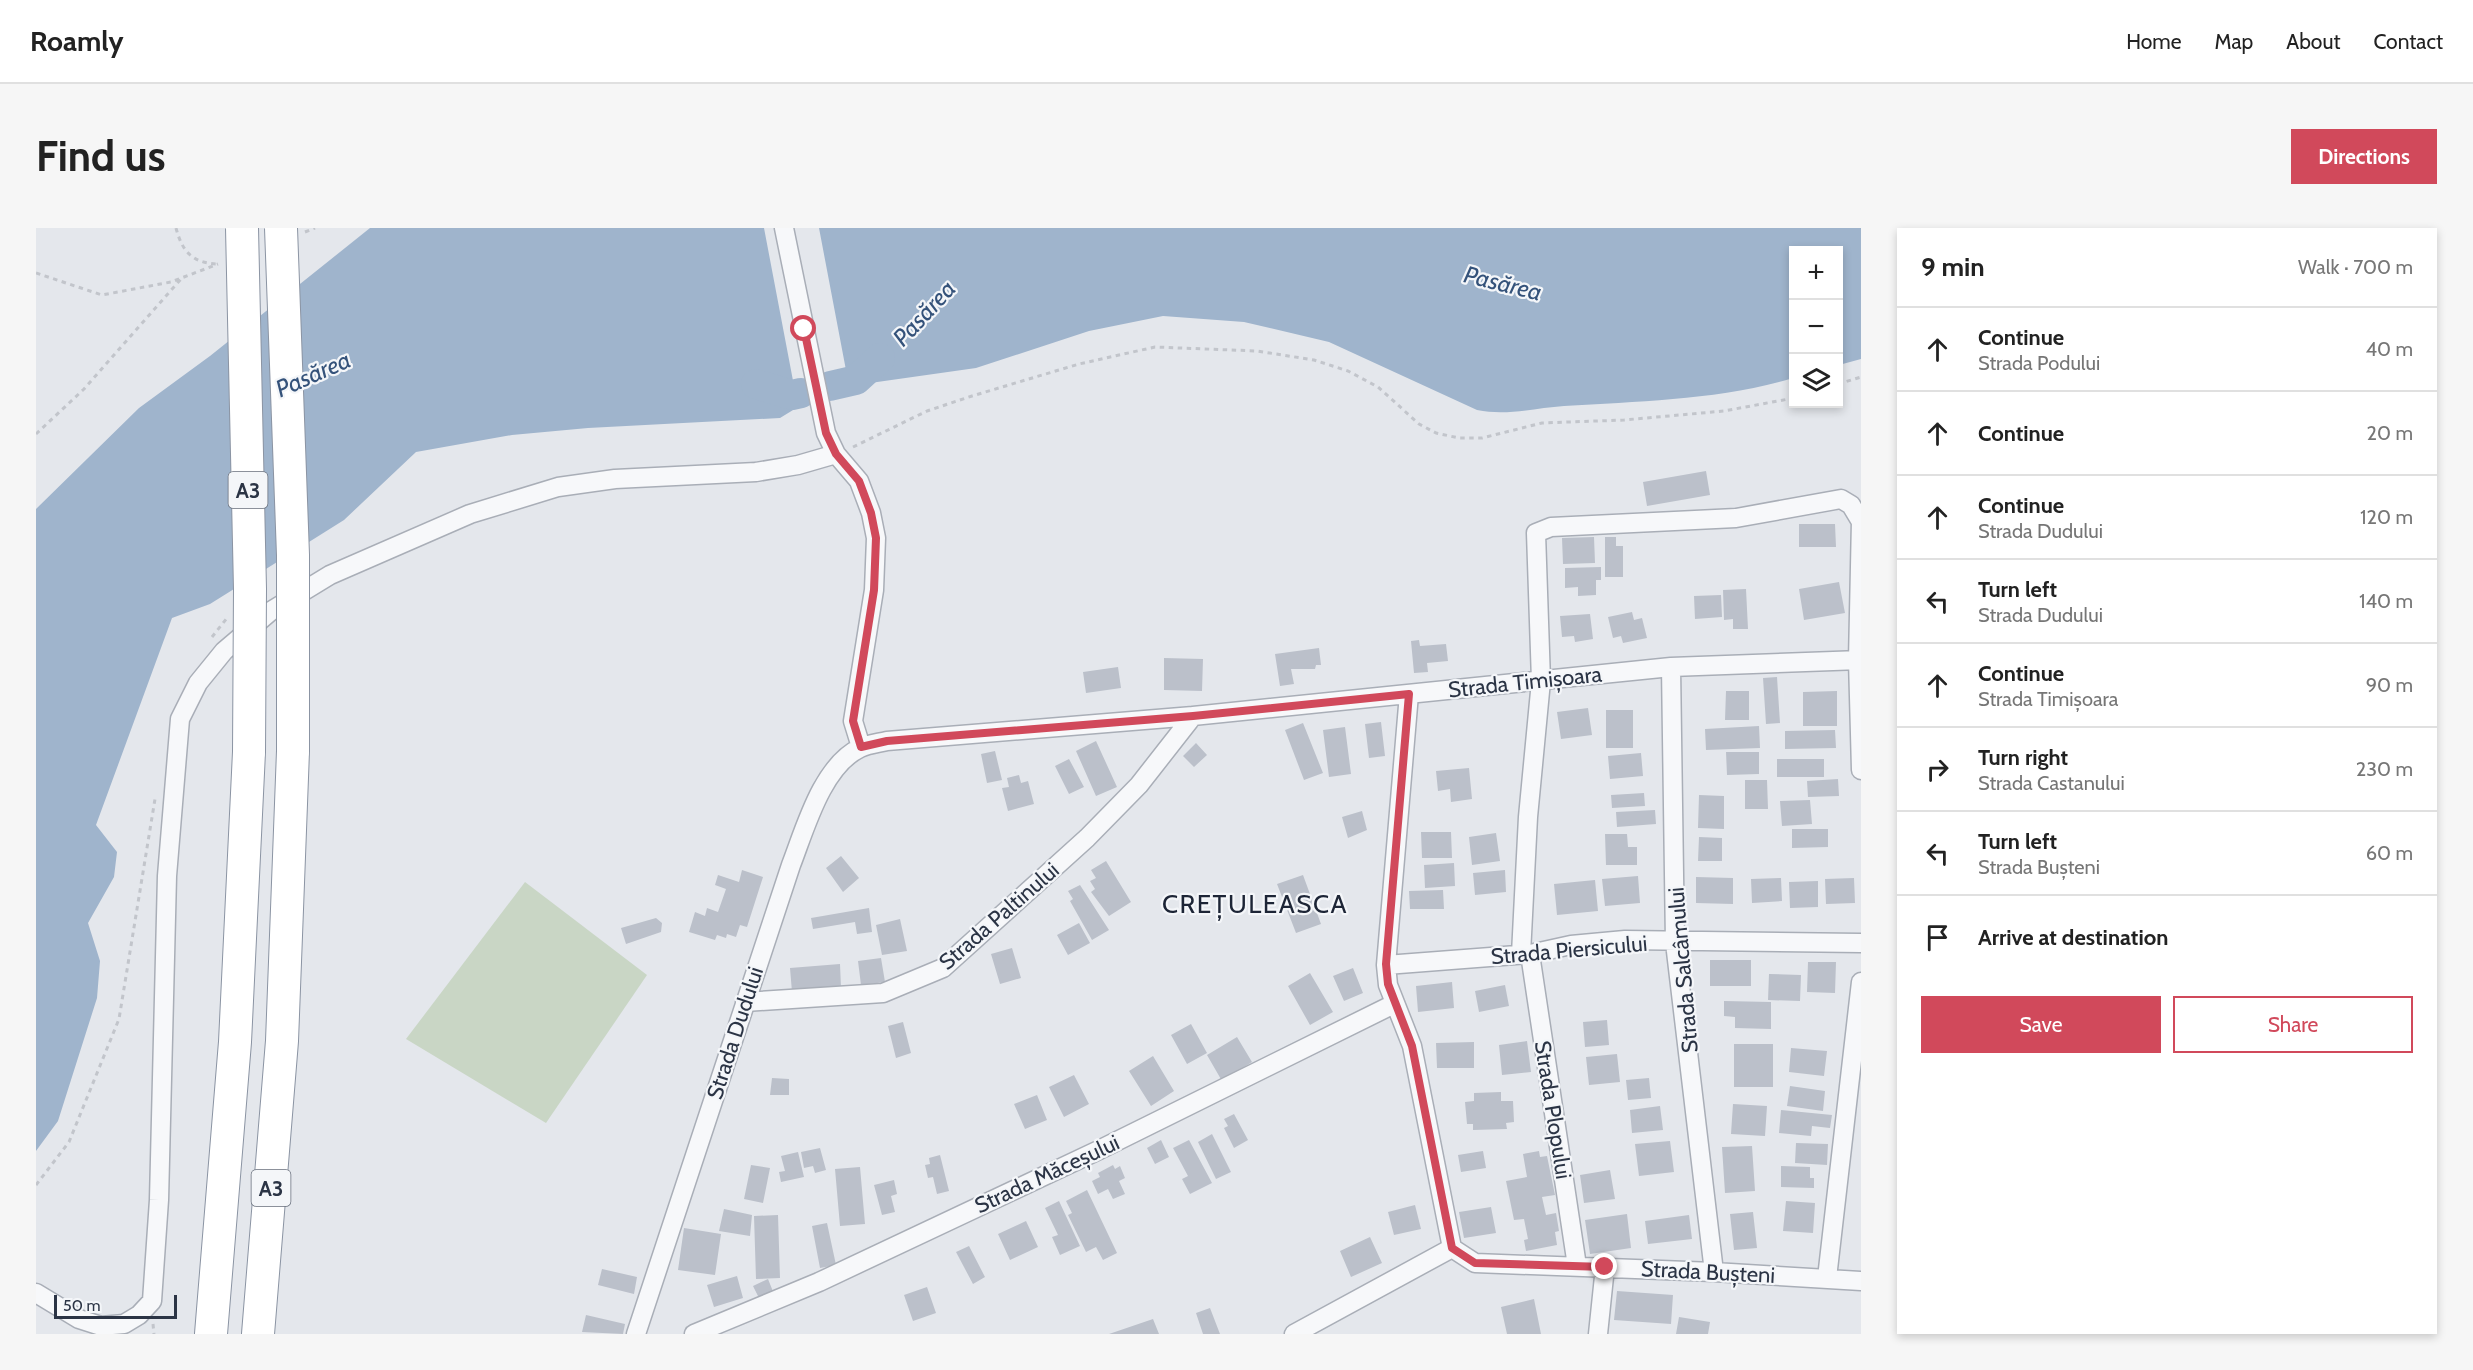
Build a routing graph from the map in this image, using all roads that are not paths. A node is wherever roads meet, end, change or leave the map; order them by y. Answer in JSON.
{"nodes":[{"id":1,"x":242,"y":228,"type":"edge"},
{"id":2,"x":281,"y":228,"type":"edge"},
{"id":3,"x":784,"y":228,"type":"edge"},
{"id":4,"x":842,"y":461,"type":"junction"},
{"id":5,"x":1861,"y":520,"type":"edge"},
{"id":6,"x":1860,"y":660,"type":"edge"},
{"id":7,"x":1671,"y":667,"type":"junction"},
{"id":8,"x":1541,"y":681,"type":"junction"},
{"id":9,"x":1409,"y":694,"type":"junction"},
{"id":10,"x":1193,"y":716,"type":"junction"},
{"id":11,"x":861,"y":747,"type":"junction"},
{"id":12,"x":1861,"y":770,"type":"edge"},
{"id":13,"x":1676,"y":943,"type":"junction"},
{"id":14,"x":1861,"y":943,"type":"edge"},
{"id":15,"x":1526,"y":954,"type":"junction"},
{"id":16,"x":1386,"y":964,"type":"junction"},
{"id":17,"x":1861,"y":982,"type":"edge"},
{"id":18,"x":745,"y":1002,"type":"junction"},
{"id":19,"x":1395,"y":1004,"type":"junction"},
{"id":20,"x":1452,"y":1248,"type":"junction"},
{"id":21,"x":1577,"y":1266,"type":"junction"},
{"id":22,"x":1605,"y":1267,"type":"junction"},
{"id":23,"x":1714,"y":1272,"type":"junction"},
{"id":24,"x":1827,"y":1278,"type":"junction"},
{"id":25,"x":1861,"y":1281,"type":"edge"},
{"id":26,"x":36,"y":1293,"type":"edge"},
{"id":27,"x":120,"y":1329,"type":"edge"},
{"id":28,"x":211,"y":1334,"type":"edge"},
{"id":29,"x":258,"y":1334,"type":"edge"},
{"id":30,"x":636,"y":1334,"type":"edge"},
{"id":31,"x":694,"y":1334,"type":"edge"},
{"id":32,"x":1294,"y":1334,"type":"edge"},
{"id":33,"x":1598,"y":1334,"type":"edge"}],
"edges":[{"from":1,"to":28,"type":"highway","number":"A3","bridge":true},
{"from":2,"to":29,"type":"highway","number":"A3","bridge":true},
{"from":3,"to":4,"type":"street"},
{"from":4,"to":11,"type":"street"},
{"from":4,"to":27,"type":"street"},
{"from":5,"to":6,"type":"street"},
{"from":5,"to":8,"type":"street","name":"Strada Plopului"},
{"from":6,"to":7,"type":"street","name":"Strada Timișoara"},
{"from":6,"to":12,"type":"street"},
{"from":7,"to":8,"type":"street","name":"Strada Timișoara"},
{"from":7,"to":13,"type":"street","name":"Strada Salcâmului"},
{"from":8,"to":9,"type":"street","name":"Strada Timișoara"},
{"from":8,"to":15,"type":"street","name":"Strada Plopului"},
{"from":9,"to":10,"type":"street","name":"Strada Timișoara"},
{"from":9,"to":16,"type":"street"},
{"from":10,"to":11,"type":"street"},
{"from":10,"to":18,"type":"street","name":"Strada Paltinului"},
{"from":11,"to":18,"type":"street","name":"Strada Dudului"},
{"from":13,"to":14,"type":"street","name":"Strada Piersicului"},
{"from":13,"to":15,"type":"street","name":"Strada Piersicului"},
{"from":13,"to":23,"type":"street","name":"Strada Salcâmului"},
{"from":15,"to":16,"type":"street","name":"Strada Piersicului"},
{"from":15,"to":21,"type":"street","name":"Strada Plopului"},
{"from":16,"to":19,"type":"street"},
{"from":17,"to":24,"type":"street"},
{"from":18,"to":30,"type":"street","name":"Strada Dudului"},
{"from":19,"to":20,"type":"street"},
{"from":19,"to":31,"type":"street","name":"Strada Măceșului"},
{"from":20,"to":21,"type":"street","name":"Strada Bușteni"},
{"from":20,"to":32,"type":"street"},
{"from":21,"to":22,"type":"street","name":"Strada Bușteni"},
{"from":22,"to":23,"type":"street","name":"Strada Bușteni"},
{"from":22,"to":33,"type":"street"},
{"from":23,"to":24,"type":"street","name":"Strada Bușteni"},
{"from":24,"to":25,"type":"street","name":"Strada Bușteni"},
{"from":26,"to":27,"type":"street"}]}
